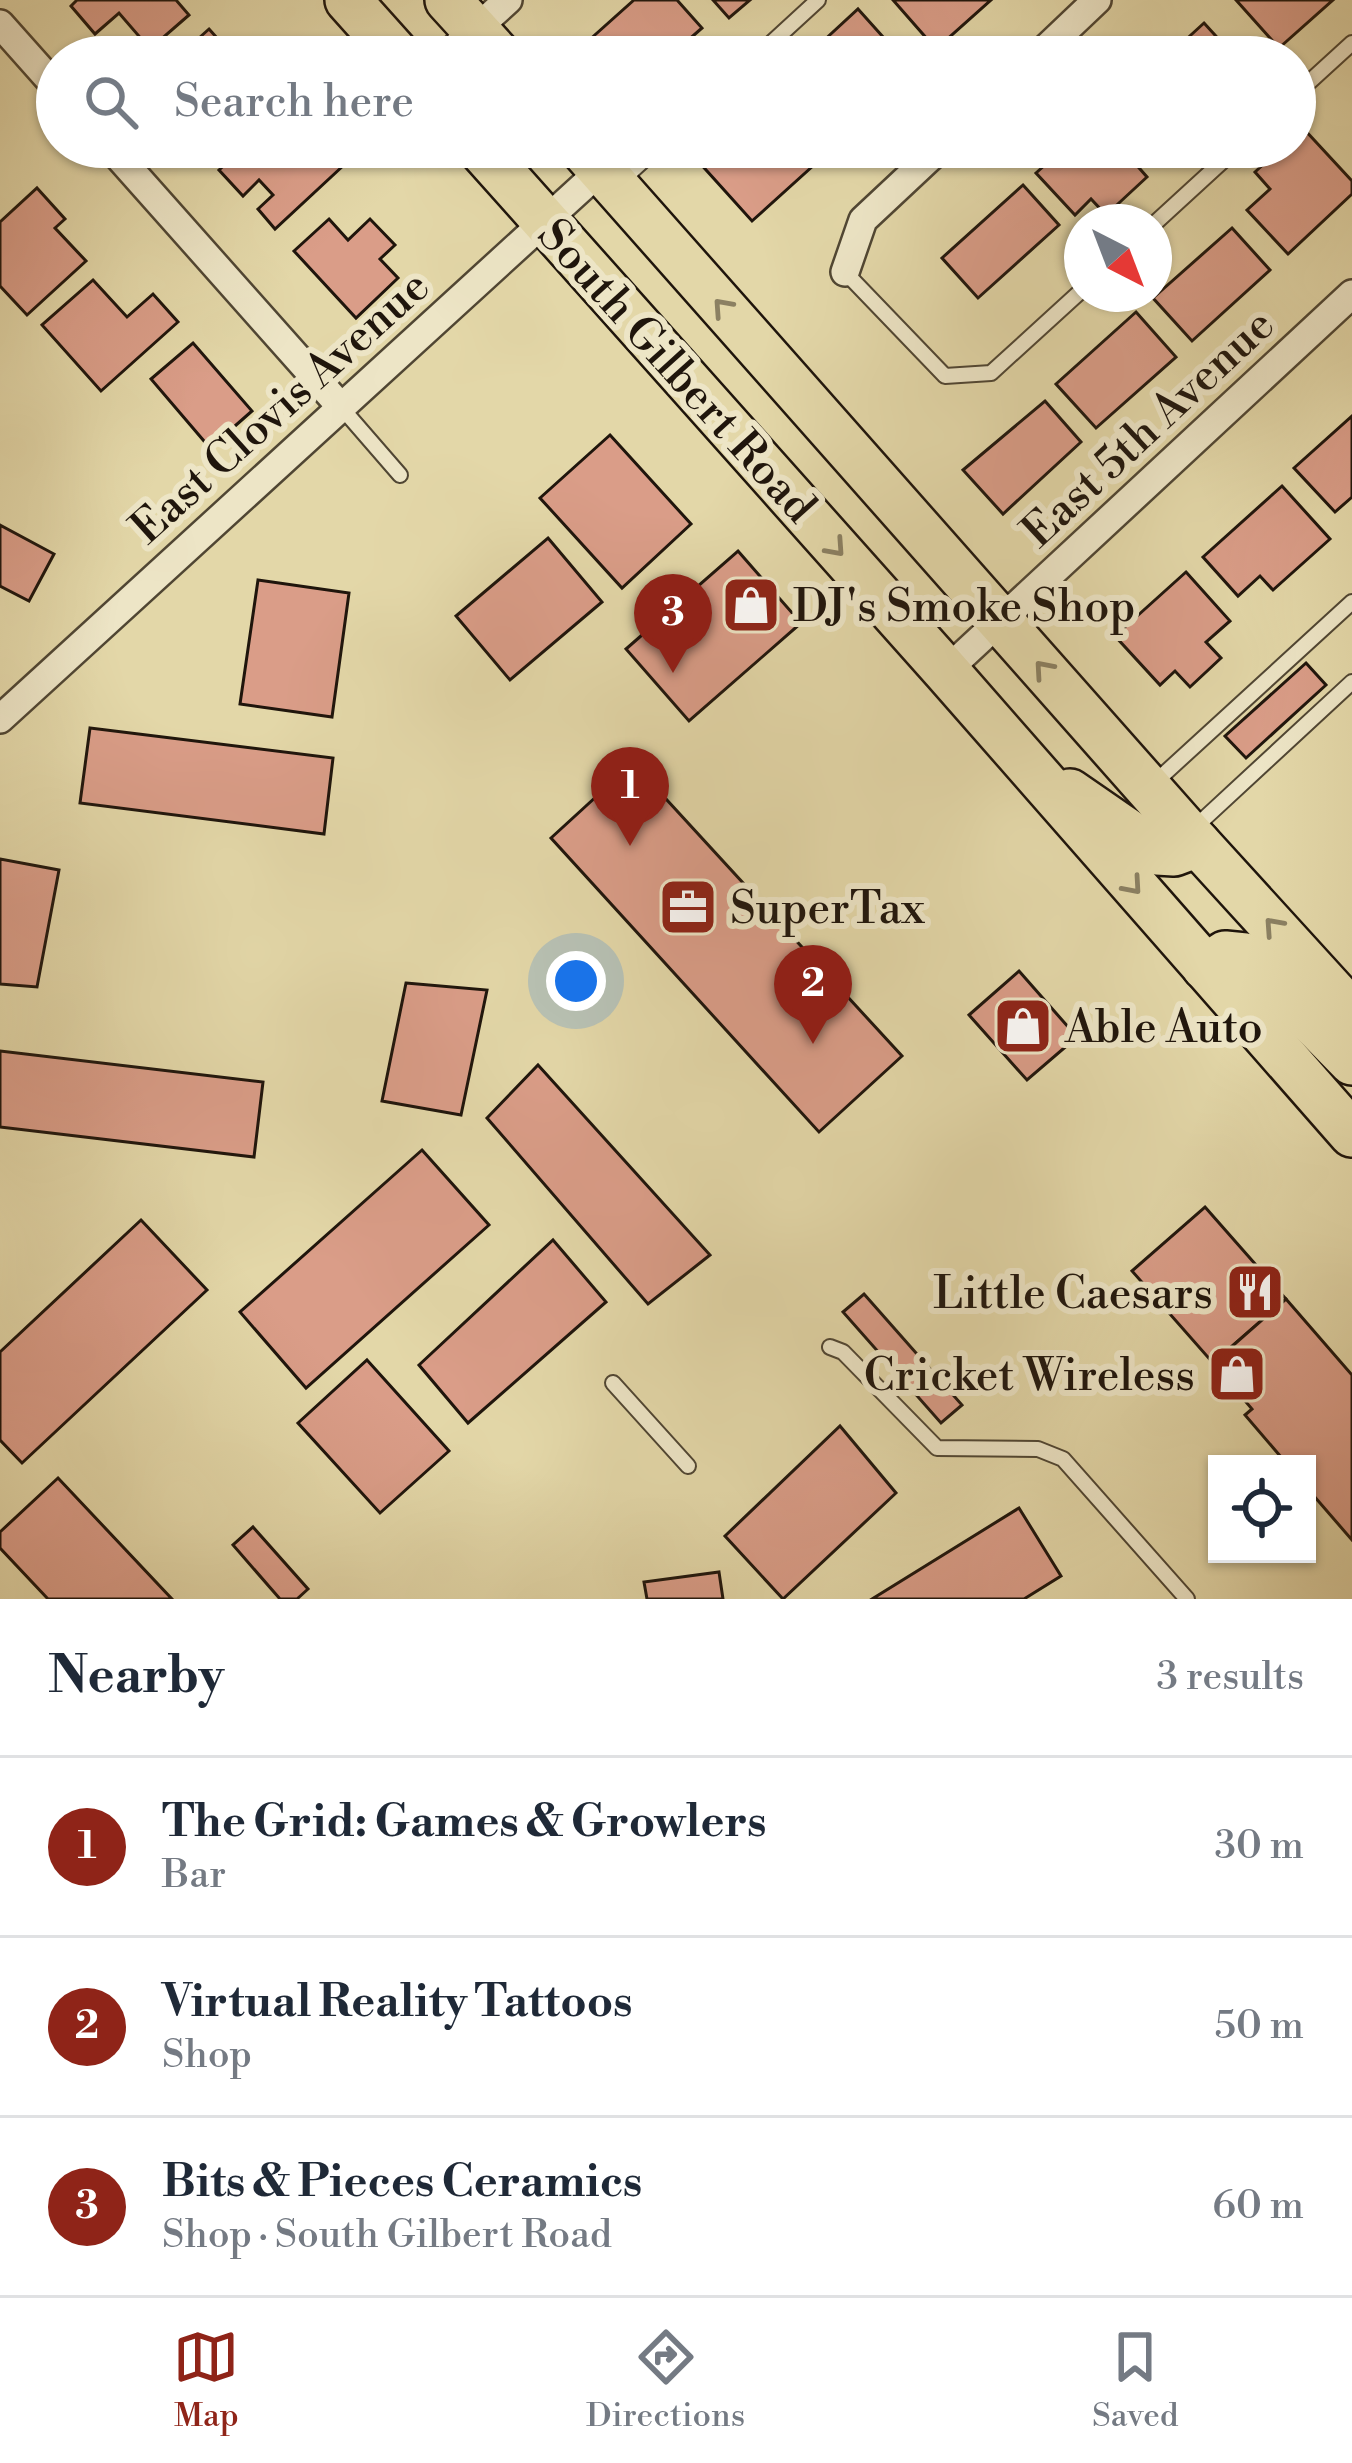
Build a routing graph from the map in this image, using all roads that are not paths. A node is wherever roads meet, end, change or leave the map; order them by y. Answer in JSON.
{"nodes":[{"id":1,"x":348,"y":0,"type":"edge"},
{"id":2,"x":818,"y":0,"type":"edge"},
{"id":3,"x":1097,"y":0,"type":"edge"},
{"id":4,"x":0,"y":24,"type":"edge"},
{"id":5,"x":380,"y":36,"type":"edge"},
{"id":6,"x":779,"y":36,"type":"edge"},
{"id":7,"x":1058,"y":36,"type":"edge"},
{"id":8,"x":1352,"y":43,"type":"edge"},
{"id":9,"x":36,"y":64,"type":"edge"},
{"id":10,"x":1316,"y":76,"type":"edge"},
{"id":11,"x":129,"y":168,"type":"edge"},
{"id":12,"x":498,"y":168,"type":"edge"},
{"id":13,"x":599,"y":168,"type":"edge"},
{"id":14,"x":919,"y":168,"type":"edge"},
{"id":15,"x":1215,"y":168,"type":"edge"},
{"id":16,"x":1172,"y":207,"type":"edge"},
{"id":17,"x":545,"y":221,"type":"junction"},
{"id":18,"x":845,"y":272,"type":"joint"},
{"id":19,"x":1352,"y":294,"type":"edge"},
{"id":20,"x":1064,"y":306,"type":"edge"},
{"id":21,"x":340,"y":407,"type":"junction"},
{"id":22,"x":400,"y":475,"type":"dead end"},
{"id":23,"x":1352,"y":602,"type":"edge"},
{"id":24,"x":1000,"y":620,"type":"junction"},
{"id":25,"x":946,"y":671,"type":"junction"},
{"id":26,"x":1352,"y":682,"type":"edge"},
{"id":27,"x":4,"y":706,"type":"edge"},
{"id":28,"x":1035,"y":774,"type":"junction"},
{"id":29,"x":1148,"y":788,"type":"junction"},
{"id":30,"x":1193,"y":838,"type":"junction"},
{"id":31,"x":1205,"y":968,"type":"junction"},
{"id":32,"x":1343,"y":996,"type":"edge"},
{"id":33,"x":1352,"y":1062,"type":"edge"},
{"id":34,"x":1352,"y":1134,"type":"edge"},
{"id":35,"x":830,"y":1347,"type":"dead end"},
{"id":36,"x":613,"y":1383,"type":"dead end"},
{"id":37,"x":688,"y":1466,"type":"dead end"},
{"id":38,"x":1187,"y":1599,"type":"edge"}],
"edges":[{"from":1,"to":5,"type":"main road"},
{"from":2,"to":6,"type":"lane"},
{"from":3,"to":7,"type":"street"},
{"from":4,"to":9,"type":"street"},
{"from":8,"to":10,"type":"lane"},
{"from":11,"to":21,"type":"street"},
{"from":12,"to":17,"type":"main road","name":"South Gilbert Road"},
{"from":13,"to":17,"type":"street","name":"East Clovis Avenue"},
{"from":24,"to":13,"type":"main road","name":"South Gilbert Road","one_way":true},
{"from":14,"to":18,"type":"street"},
{"from":15,"to":16,"type":"lane"},
{"from":17,"to":21,"type":"street","name":"East Clovis Avenue"},
{"from":17,"to":25,"type":"main road","name":"South Gilbert Road","one_way":true},
{"from":18,"to":20,"type":"lane"},
{"from":19,"to":24,"type":"street","name":"East 5th Avenue"},
{"from":21,"to":22,"type":"lane"},
{"from":21,"to":27,"type":"street","name":"East Clovis Avenue"},
{"from":23,"to":29,"type":"lane"},
{"from":24,"to":25,"type":"street","name":"East 5th Avenue"},
{"from":29,"to":24,"type":"main road","name":"South Gilbert Road","one_way":true},
{"from":25,"to":28,"type":"main road","name":"South Gilbert Road"},
{"from":26,"to":30,"type":"lane"},
{"from":28,"to":30,"type":"main road"},
{"from":28,"to":31,"type":"main road","name":"South Gilbert Road","one_way":true},
{"from":29,"to":30,"type":"main road","name":"South Gilbert Road"},
{"from":32,"to":30,"type":"main road","name":"South Gilbert Road","one_way":true},
{"from":31,"to":33,"type":"main road"},
{"from":31,"to":34,"type":"main road","name":"South Gilbert Road"},
{"from":35,"to":38,"type":"lane"},
{"from":36,"to":37,"type":"lane"}]}
